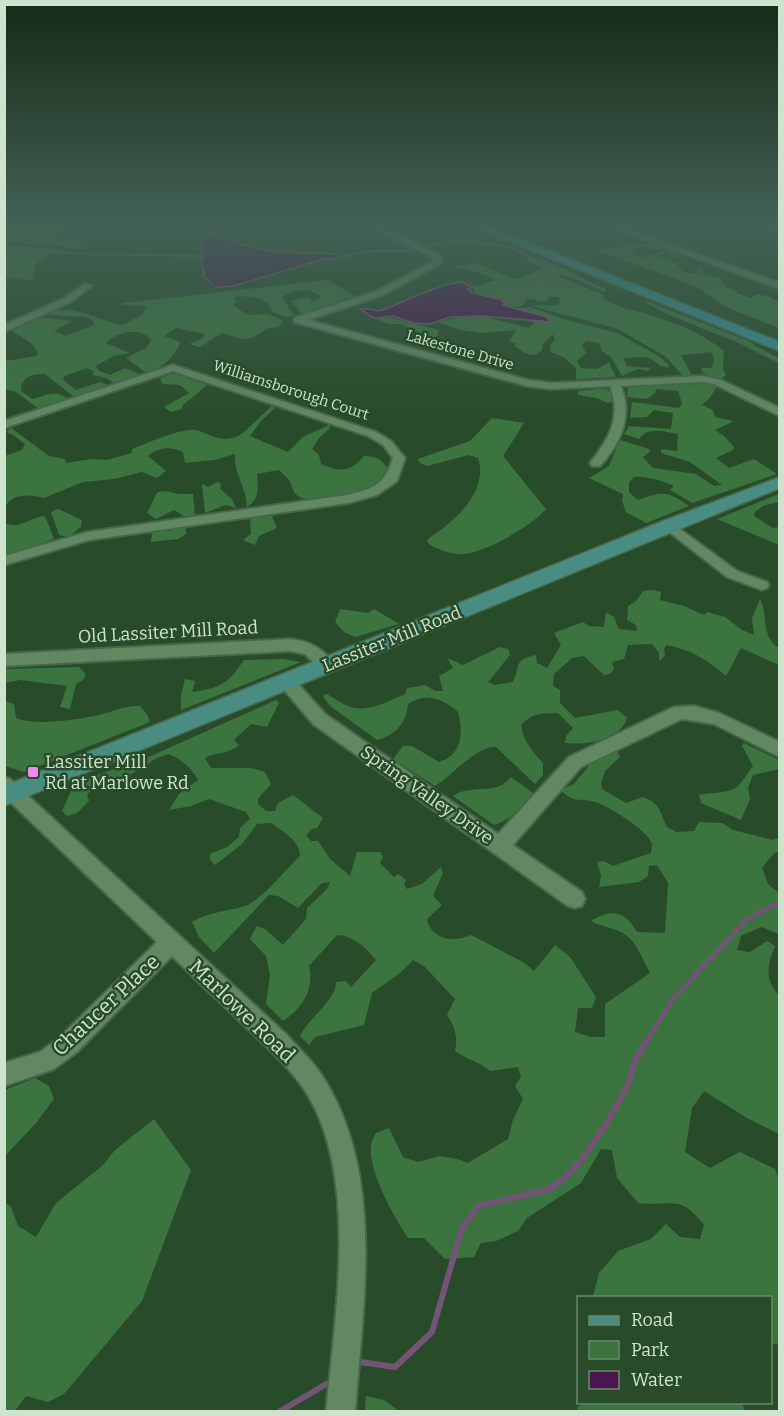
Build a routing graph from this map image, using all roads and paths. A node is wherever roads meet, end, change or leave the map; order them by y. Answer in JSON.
{"nodes":[{"id":1,"x":86,"y":287,"type":"edge"},
{"id":2,"x":390,"y":287,"type":"edge"},
{"id":3,"x":630,"y":287,"type":"edge"},
{"id":4,"x":659,"y":287,"type":"edge"},
{"id":5,"x":4,"y":329,"type":"edge"},
{"id":6,"x":780,"y":334,"type":"edge"},
{"id":7,"x":780,"y":347,"type":"edge"},
{"id":8,"x":614,"y":382,"type":"junction"},
{"id":9,"x":780,"y":413,"type":"edge"},
{"id":10,"x":4,"y":425,"type":"edge"},
{"id":11,"x":596,"y":463,"type":"dead end"},
{"id":12,"x":780,"y":482,"type":"edge"},
{"id":13,"x":669,"y":525,"type":"junction"},
{"id":14,"x":4,"y":561,"type":"edge"},
{"id":15,"x":762,"y":585,"type":"dead end"},
{"id":16,"x":4,"y":660,"type":"edge"},
{"id":17,"x":326,"y":665,"type":"junction"},
{"id":18,"x":286,"y":681,"type":"junction"},
{"id":19,"x":780,"y":750,"type":"edge"},
{"id":20,"x":7,"y":791,"type":"edge"},
{"id":21,"x":501,"y":846,"type":"junction"},
{"id":22,"x":575,"y":900,"type":"dead end"},
{"id":23,"x":171,"y":943,"type":"junction"},
{"id":24,"x":4,"y":1075,"type":"edge"},
{"id":25,"x":340,"y":1412,"type":"edge"}],
"edges":[{"from":1,"to":5,"type":"street"},
{"from":2,"to":8,"type":"street","name":"Lakestone Drive"},
{"from":3,"to":7,"type":"highway"},
{"from":4,"to":6,"type":"highway"},
{"from":8,"to":9,"type":"street","name":"Lakestone Drive"},
{"from":8,"to":11,"type":"street"},
{"from":10,"to":14,"type":"street","name":"Williamsborough Court"},
{"from":12,"to":13,"type":"main road","name":"Lassiter Mill Road"},
{"from":13,"to":15,"type":"street"},
{"from":13,"to":17,"type":"main road","name":"Lassiter Mill Road"},
{"from":16,"to":17,"type":"street","name":"Old Lassiter Mill Road"},
{"from":17,"to":18,"type":"main road","name":"Lassiter Mill Road"},
{"from":18,"to":20,"type":"main road","name":"Lassiter Mill Road"},
{"from":18,"to":21,"type":"street","name":"Spring Valley Drive"},
{"from":19,"to":21,"type":"street"},
{"from":20,"to":23,"type":"street","name":"Marlowe Road"},
{"from":21,"to":22,"type":"street","name":"Spring Valley Drive"},
{"from":23,"to":24,"type":"street","name":"Chaucer Place"},
{"from":23,"to":25,"type":"street","name":"Marlowe Road"}]}
